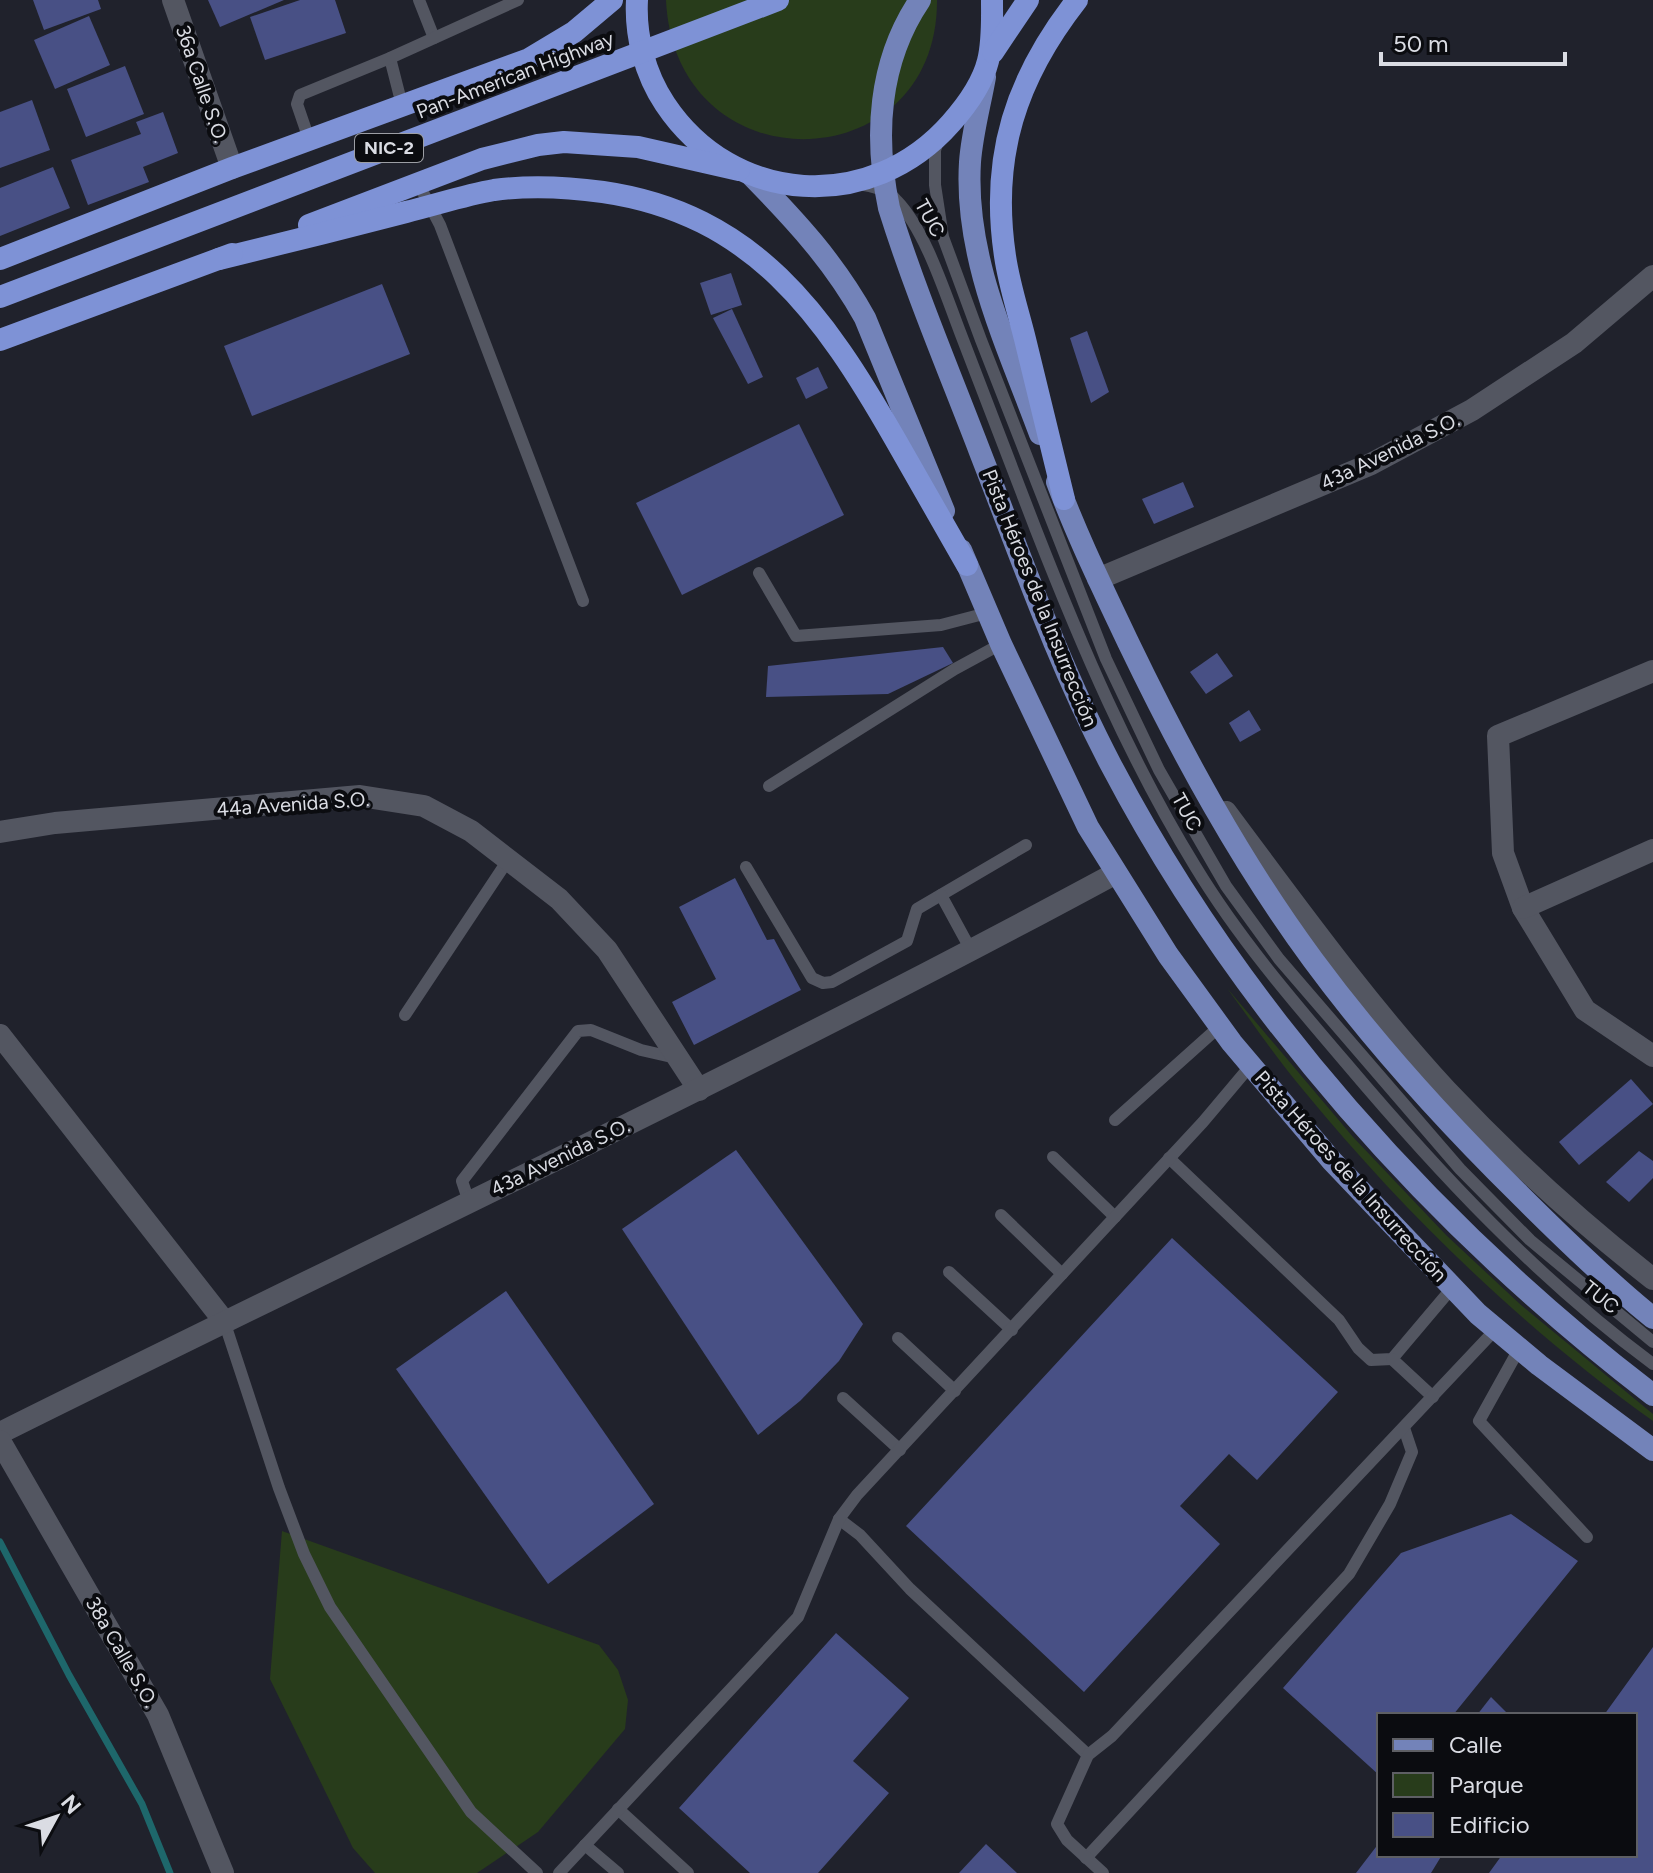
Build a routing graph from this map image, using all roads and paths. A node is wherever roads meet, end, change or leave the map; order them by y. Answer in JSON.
{"nodes":[{"id":1,"x":173,"y":0,"type":"edge"},
{"id":2,"x":419,"y":0,"type":"edge"},
{"id":3,"x":518,"y":0,"type":"edge"},
{"id":4,"x":612,"y":0,"type":"edge"},
{"id":5,"x":637,"y":0,"type":"edge"},
{"id":6,"x":778,"y":0,"type":"edge"},
{"id":7,"x":920,"y":0,"type":"edge"},
{"id":8,"x":992,"y":0,"type":"edge"},
{"id":9,"x":1028,"y":0,"type":"edge"},
{"id":10,"x":1077,"y":0,"type":"edge"},
{"id":11,"x":434,"y":38,"type":"junction"},
{"id":12,"x":390,"y":58,"type":"junction"},
{"id":13,"x":988,"y":60,"type":"junction"},
{"id":14,"x":402,"y":105,"type":"junction"},
{"id":15,"x":939,"y":136,"type":"junction"},
{"id":16,"x":309,"y":139,"type":"junction"},
{"id":17,"x":232,"y":168,"type":"junction"},
{"id":18,"x":746,"y":173,"type":"junction"},
{"id":19,"x":418,"y":183,"type":"junction"},
{"id":20,"x":850,"y":184,"type":"junction"},
{"id":21,"x":429,"y":207,"type":"junction"},
{"id":22,"x":0,"y":259,"type":"edge"},
{"id":23,"x":219,"y":259,"type":"junction"},
{"id":24,"x":1653,"y":276,"type":"edge"},
{"id":25,"x":0,"y":297,"type":"edge"},
{"id":26,"x":0,"y":340,"type":"edge"},
{"id":27,"x":1064,"y":499,"type":"junction"},
{"id":28,"x":967,"y":565,"type":"junction"},
{"id":29,"x":759,"y":573,"type":"dead end"},
{"id":30,"x":1098,"y":579,"type":"junction"},
{"id":31,"x":583,"y":601,"type":"dead end"},
{"id":32,"x":987,"y":613,"type":"junction"},
{"id":33,"x":1001,"y":644,"type":"junction"},
{"id":34,"x":1653,"y":671,"type":"edge"},
{"id":35,"x":1190,"y":764,"type":"junction"},
{"id":36,"x":769,"y":786,"type":"dead end"},
{"id":37,"x":0,"y":832,"type":"edge"},
{"id":38,"x":1026,"y":845,"type":"dead end"},
{"id":39,"x":1653,"y":850,"type":"edge"},
{"id":40,"x":508,"y":860,"type":"junction"},
{"id":41,"x":746,"y":867,"type":"dead end"},
{"id":42,"x":1116,"y":873,"type":"junction"},
{"id":43,"x":941,"y":895,"type":"junction"},
{"id":44,"x":1523,"y":908,"type":"junction"},
{"id":45,"x":972,"y":952,"type":"junction"},
{"id":46,"x":405,"y":1015,"type":"dead end"},
{"id":47,"x":1220,"y":1026,"type":"junction"},
{"id":48,"x":0,"y":1035,"type":"edge"},
{"id":49,"x":1653,"y":1056,"type":"edge"},
{"id":50,"x":679,"y":1059,"type":"junction"},
{"id":51,"x":1251,"y":1065,"type":"junction"},
{"id":52,"x":699,"y":1090,"type":"junction"},
{"id":53,"x":1115,"y":1120,"type":"dead end"},
{"id":54,"x":1053,"y":1157,"type":"dead end"},
{"id":55,"x":1169,"y":1158,"type":"junction"},
{"id":56,"x":469,"y":1202,"type":"junction"},
{"id":57,"x":1001,"y":1215,"type":"dead end"},
{"id":58,"x":1115,"y":1217,"type":"junction"},
{"id":59,"x":949,"y":1272,"type":"dead end"},
{"id":60,"x":1062,"y":1274,"type":"junction"},
{"id":61,"x":1653,"y":1279,"type":"edge"},
{"id":62,"x":1452,"y":1288,"type":"junction"},
{"id":63,"x":1653,"y":1318,"type":"edge"},
{"id":64,"x":224,"y":1321,"type":"junction"},
{"id":65,"x":1496,"y":1329,"type":"junction"},
{"id":66,"x":1012,"y":1330,"type":"junction"},
{"id":67,"x":898,"y":1338,"type":"dead end"},
{"id":68,"x":1653,"y":1342,"type":"edge"},
{"id":69,"x":1519,"y":1349,"type":"junction"},
{"id":70,"x":1392,"y":1359,"type":"junction"},
{"id":71,"x":1653,"y":1364,"type":"edge"},
{"id":72,"x":955,"y":1391,"type":"junction"},
{"id":73,"x":1653,"y":1395,"type":"edge"},
{"id":74,"x":1433,"y":1397,"type":"junction"},
{"id":75,"x":843,"y":1398,"type":"dead end"},
{"id":76,"x":1404,"y":1428,"type":"junction"},
{"id":77,"x":0,"y":1433,"type":"edge"},
{"id":78,"x":0,"y":1441,"type":"edge"},
{"id":79,"x":900,"y":1450,"type":"junction"},
{"id":80,"x":1653,"y":1450,"type":"edge"},
{"id":81,"x":839,"y":1519,"type":"junction"},
{"id":82,"x":1587,"y":1537,"type":"dead end"},
{"id":83,"x":1088,"y":1755,"type":"junction"},
{"id":84,"x":618,"y":1809,"type":"junction"},
{"id":85,"x":585,"y":1845,"type":"junction"},
{"id":86,"x":1086,"y":1858,"type":"junction"},
{"id":87,"x":223,"y":1873,"type":"edge"},
{"id":88,"x":537,"y":1873,"type":"edge"},
{"id":89,"x":559,"y":1873,"type":"edge"},
{"id":90,"x":618,"y":1873,"type":"edge"},
{"id":91,"x":688,"y":1873,"type":"edge"},
{"id":92,"x":1103,"y":1873,"type":"edge"}],
"edges":[{"from":1,"to":17,"type":"street","name":"36a Calle S.O."},
{"from":2,"to":11,"type":"lane"},
{"from":3,"to":11,"type":"lane"},
{"from":4,"to":14,"type":"highway","name":"Pan-American Highway","number":"NIC-2"},
{"from":5,"to":18,"type":"highway","number":"NIC-2"},
{"from":6,"to":25,"type":"highway","name":"Pan-American Highway","number":"NIC-2"},
{"from":7,"to":73,"type":"main road","name":"Pista Héroes de la Insurrección"},
{"from":8,"to":13,"type":"highway","number":"NIC-2"},
{"from":9,"to":13,"type":"highway","number":"NIC-2"},
{"from":10,"to":27,"type":"highway"},
{"from":11,"to":12,"type":"lane"},
{"from":12,"to":14,"type":"lane"},
{"from":12,"to":16,"type":"lane"},
{"from":13,"to":15,"type":"highway","number":"NIC-2"},
{"from":13,"to":27,"type":"main road"},
{"from":14,"to":16,"type":"highway","name":"Pan-American Highway","number":"NIC-2"},
{"from":15,"to":20,"type":"highway","number":"NIC-2"},
{"from":15,"to":68,"type":"lane","name":"TUC"},
{"from":16,"to":17,"type":"highway","name":"Pan-American Highway","number":"NIC-2"},
{"from":17,"to":22,"type":"highway","name":"Pan-American Highway","number":"NIC-2"},
{"from":18,"to":19,"type":"highway","number":"NIC-2"},
{"from":18,"to":20,"type":"highway","number":"NIC-2"},
{"from":18,"to":28,"type":"main road","name":"Pista Héroes de la Insurrección"},
{"from":19,"to":21,"type":"lane"},
{"from":19,"to":23,"type":"highway","number":"NIC-2"},
{"from":20,"to":71,"type":"lane","name":"TUC"},
{"from":21,"to":23,"type":"highway"},
{"from":21,"to":28,"type":"highway"},
{"from":21,"to":31,"type":"lane"},
{"from":23,"to":26,"type":"highway","number":"NIC-2"},
{"from":24,"to":30,"type":"street","name":"43a Avenida S.O."},
{"from":27,"to":30,"type":"main road"},
{"from":28,"to":32,"type":"main road","name":"Pista Héroes de la Insurrección"},
{"from":29,"to":32,"type":"lane"},
{"from":30,"to":35,"type":"main road"},
{"from":32,"to":33,"type":"main road","name":"Pista Héroes de la Insurrección"},
{"from":33,"to":36,"type":"lane"},
{"from":33,"to":42,"type":"main road","name":"Pista Héroes de la Insurrección"},
{"from":34,"to":44,"type":"street"},
{"from":35,"to":61,"type":"street"},
{"from":35,"to":63,"type":"main road"},
{"from":37,"to":40,"type":"street","name":"44a Avenida S.O."},
{"from":38,"to":43,"type":"lane"},
{"from":39,"to":44,"type":"street"},
{"from":40,"to":46,"type":"lane"},
{"from":40,"to":50,"type":"street","name":"44a Avenida S.O."},
{"from":41,"to":43,"type":"lane"},
{"from":42,"to":45,"type":"street","name":"43a Avenida S.O."},
{"from":42,"to":47,"type":"main road","name":"Pista Héroes de la Insurrección"},
{"from":43,"to":45,"type":"lane"},
{"from":44,"to":49,"type":"street"},
{"from":45,"to":52,"type":"street","name":"43a Avenida S.O."},
{"from":47,"to":51,"type":"main road","name":"Pista Héroes de la Insurrección"},
{"from":47,"to":53,"type":"lane"},
{"from":48,"to":64,"type":"street"},
{"from":50,"to":52,"type":"street","name":"44a Avenida S.O."},
{"from":50,"to":56,"type":"lane"},
{"from":51,"to":55,"type":"lane"},
{"from":51,"to":62,"type":"main road","name":"Pista Héroes de la Insurrección"},
{"from":52,"to":56,"type":"street","name":"43a Avenida S.O."},
{"from":54,"to":58,"type":"lane"},
{"from":55,"to":58,"type":"lane"},
{"from":55,"to":70,"type":"lane"},
{"from":56,"to":64,"type":"street","name":"43a Avenida S.O."},
{"from":57,"to":60,"type":"lane"},
{"from":58,"to":60,"type":"lane"},
{"from":59,"to":66,"type":"lane"},
{"from":60,"to":66,"type":"lane"},
{"from":62,"to":65,"type":"main road","name":"Pista Héroes de la Insurrección"},
{"from":62,"to":70,"type":"lane"},
{"from":64,"to":77,"type":"street","name":"43a Avenida S.O."},
{"from":64,"to":88,"type":"lane"},
{"from":65,"to":69,"type":"main road","name":"Pista Héroes de la Insurrección"},
{"from":65,"to":74,"type":"lane"},
{"from":66,"to":72,"type":"lane"},
{"from":67,"to":72,"type":"lane"},
{"from":69,"to":80,"type":"main road","name":"Pista Héroes de la Insurrección"},
{"from":69,"to":82,"type":"lane"},
{"from":70,"to":74,"type":"lane"},
{"from":72,"to":79,"type":"lane"},
{"from":74,"to":76,"type":"lane"},
{"from":75,"to":79,"type":"lane"},
{"from":76,"to":83,"type":"lane"},
{"from":76,"to":86,"type":"lane"},
{"from":78,"to":87,"type":"street","name":"38a Calle S.O."},
{"from":79,"to":81,"type":"lane"},
{"from":81,"to":83,"type":"lane"},
{"from":81,"to":84,"type":"lane"},
{"from":83,"to":86,"type":"lane"},
{"from":84,"to":85,"type":"lane"},
{"from":84,"to":91,"type":"lane"},
{"from":85,"to":89,"type":"lane"},
{"from":85,"to":90,"type":"lane"},
{"from":86,"to":92,"type":"lane"}]}
